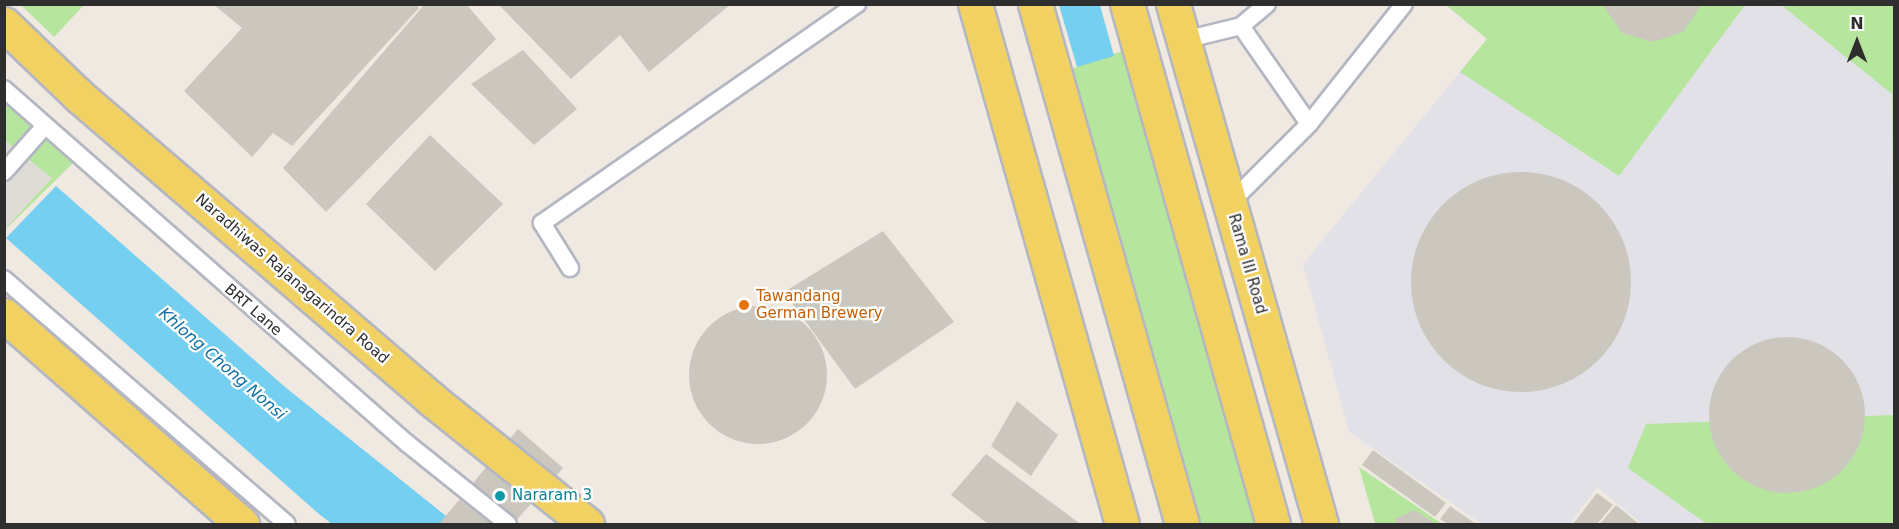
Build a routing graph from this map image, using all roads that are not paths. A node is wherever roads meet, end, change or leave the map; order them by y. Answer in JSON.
{"nodes":[{"id":1,"x":857,"y":4,"type":"edge"},
{"id":2,"x":975,"y":4,"type":"edge"},
{"id":3,"x":1035,"y":4,"type":"edge"},
{"id":4,"x":1127,"y":4,"type":"edge"},
{"id":5,"x":1173,"y":4,"type":"edge"},
{"id":6,"x":1267,"y":4,"type":"edge"},
{"id":7,"x":1404,"y":4,"type":"edge"},
{"id":8,"x":4,"y":24,"type":"edge"},
{"id":9,"x":1241,"y":26,"type":"junction"},
{"id":10,"x":1184,"y":40,"type":"junction"},
{"id":11,"x":4,"y":89,"type":"edge"},
{"id":12,"x":1309,"y":124,"type":"junction"},
{"id":13,"x":44,"y":127,"type":"junction"},
{"id":14,"x":4,"y":172,"type":"edge"},
{"id":15,"x":1230,"y":203,"type":"junction"},
{"id":16,"x":570,"y":268,"type":"dead end"},
{"id":17,"x":4,"y":279,"type":"edge"},
{"id":18,"x":4,"y":315,"type":"edge"},
{"id":19,"x":242,"y":525,"type":"edge"},
{"id":20,"x":287,"y":525,"type":"edge"},
{"id":21,"x":508,"y":525,"type":"edge"},
{"id":22,"x":587,"y":525,"type":"edge"},
{"id":23,"x":1122,"y":525,"type":"edge"},
{"id":24,"x":1182,"y":525,"type":"edge"},
{"id":25,"x":1273,"y":525,"type":"edge"},
{"id":26,"x":1321,"y":525,"type":"edge"}],
"edges":[{"from":1,"to":16,"type":"lane"},
{"from":2,"to":23,"type":"main road"},
{"from":3,"to":24,"type":"main road"},
{"from":4,"to":25,"type":"main road"},
{"from":5,"to":10,"type":"main road","name":"Rama III Road"},
{"from":6,"to":9,"type":"lane"},
{"from":7,"to":12,"type":"lane"},
{"from":8,"to":22,"type":"main road","name":"Naradhiwas Rajanagarindra Road"},
{"from":9,"to":10,"type":"lane"},
{"from":9,"to":12,"type":"lane"},
{"from":10,"to":15,"type":"main road","name":"Rama III Road"},
{"from":11,"to":13,"type":"lane","name":"BRT Lane"},
{"from":12,"to":15,"type":"lane"},
{"from":13,"to":14,"type":"lane"},
{"from":13,"to":21,"type":"lane","name":"BRT Lane"},
{"from":15,"to":26,"type":"main road","name":"Rama III Road"},
{"from":17,"to":20,"type":"lane"},
{"from":18,"to":19,"type":"main road"}]}
